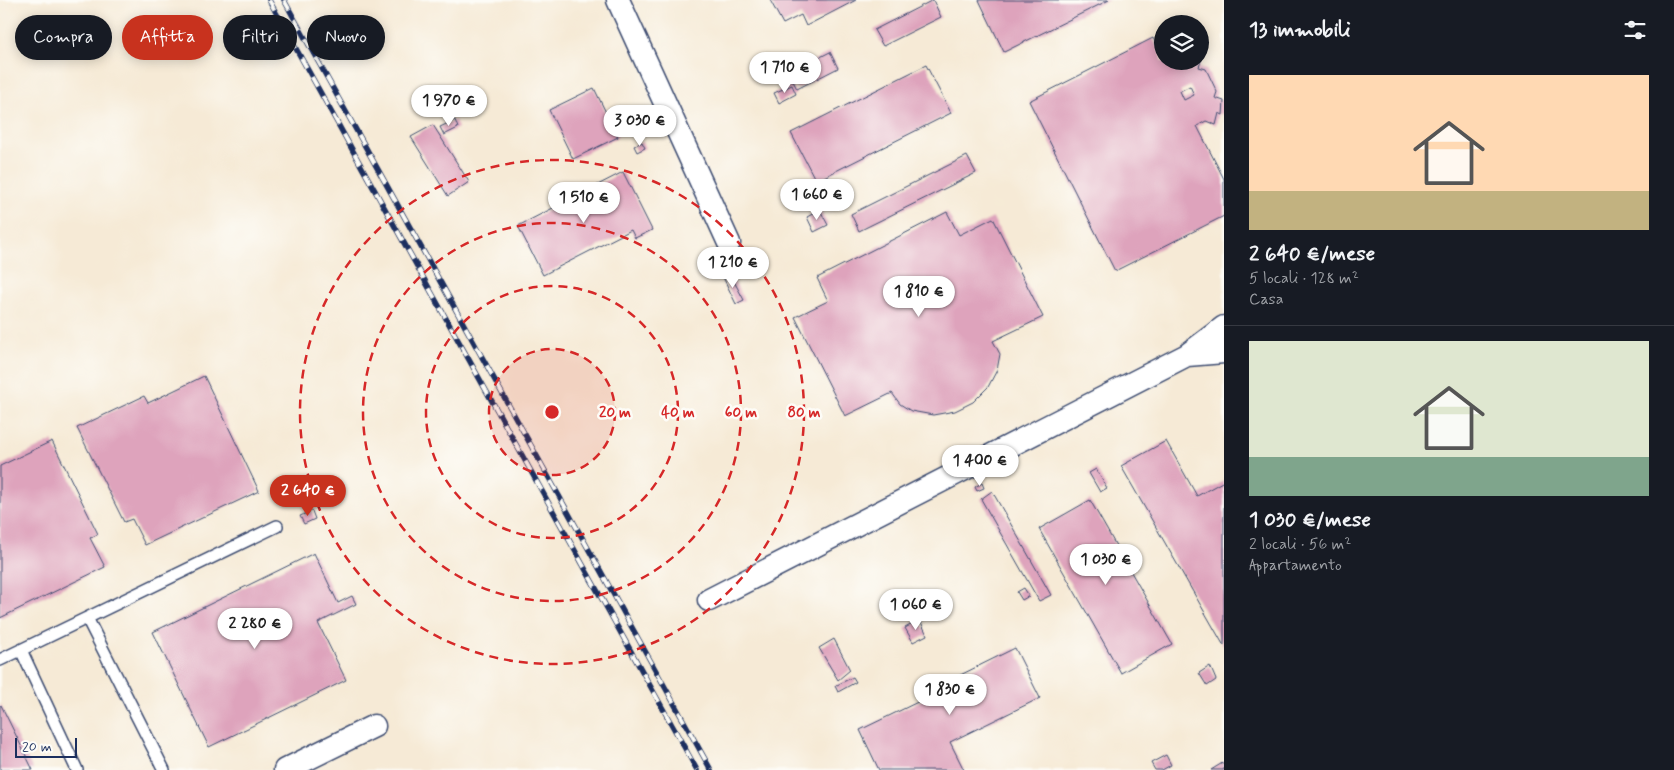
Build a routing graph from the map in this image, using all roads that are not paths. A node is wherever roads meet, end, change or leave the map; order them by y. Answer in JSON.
{"nodes":[{"id":1,"x":618,"y":0,"type":"edge"},
{"id":2,"x":729,"y":243,"type":"dead end"},
{"id":3,"x":1224,"y":327,"type":"edge"},
{"id":4,"x":1224,"y":352,"type":"edge"},
{"id":5,"x":1187,"y":355,"type":"junction"},
{"id":6,"x":277,"y":526,"type":"dead end"},
{"id":7,"x":709,"y":600,"type":"dead end"},
{"id":8,"x":87,"y":618,"type":"junction"},
{"id":9,"x":21,"y":650,"type":"junction"},
{"id":10,"x":0,"y":660,"type":"edge"},
{"id":11,"x":374,"y":726,"type":"dead end"},
{"id":12,"x":77,"y":770,"type":"edge"},
{"id":13,"x":164,"y":770,"type":"edge"},
{"id":14,"x":285,"y":770,"type":"edge"}],
"edges":[{"from":1,"to":2,"type":"street"},
{"from":3,"to":5,"type":"street"},
{"from":4,"to":5,"type":"street"},
{"from":5,"to":7,"type":"street"},
{"from":6,"to":8,"type":"lane"},
{"from":8,"to":9,"type":"lane"},
{"from":8,"to":13,"type":"lane"},
{"from":9,"to":10,"type":"lane"},
{"from":9,"to":12,"type":"lane"},
{"from":11,"to":14,"type":"street"}]}
